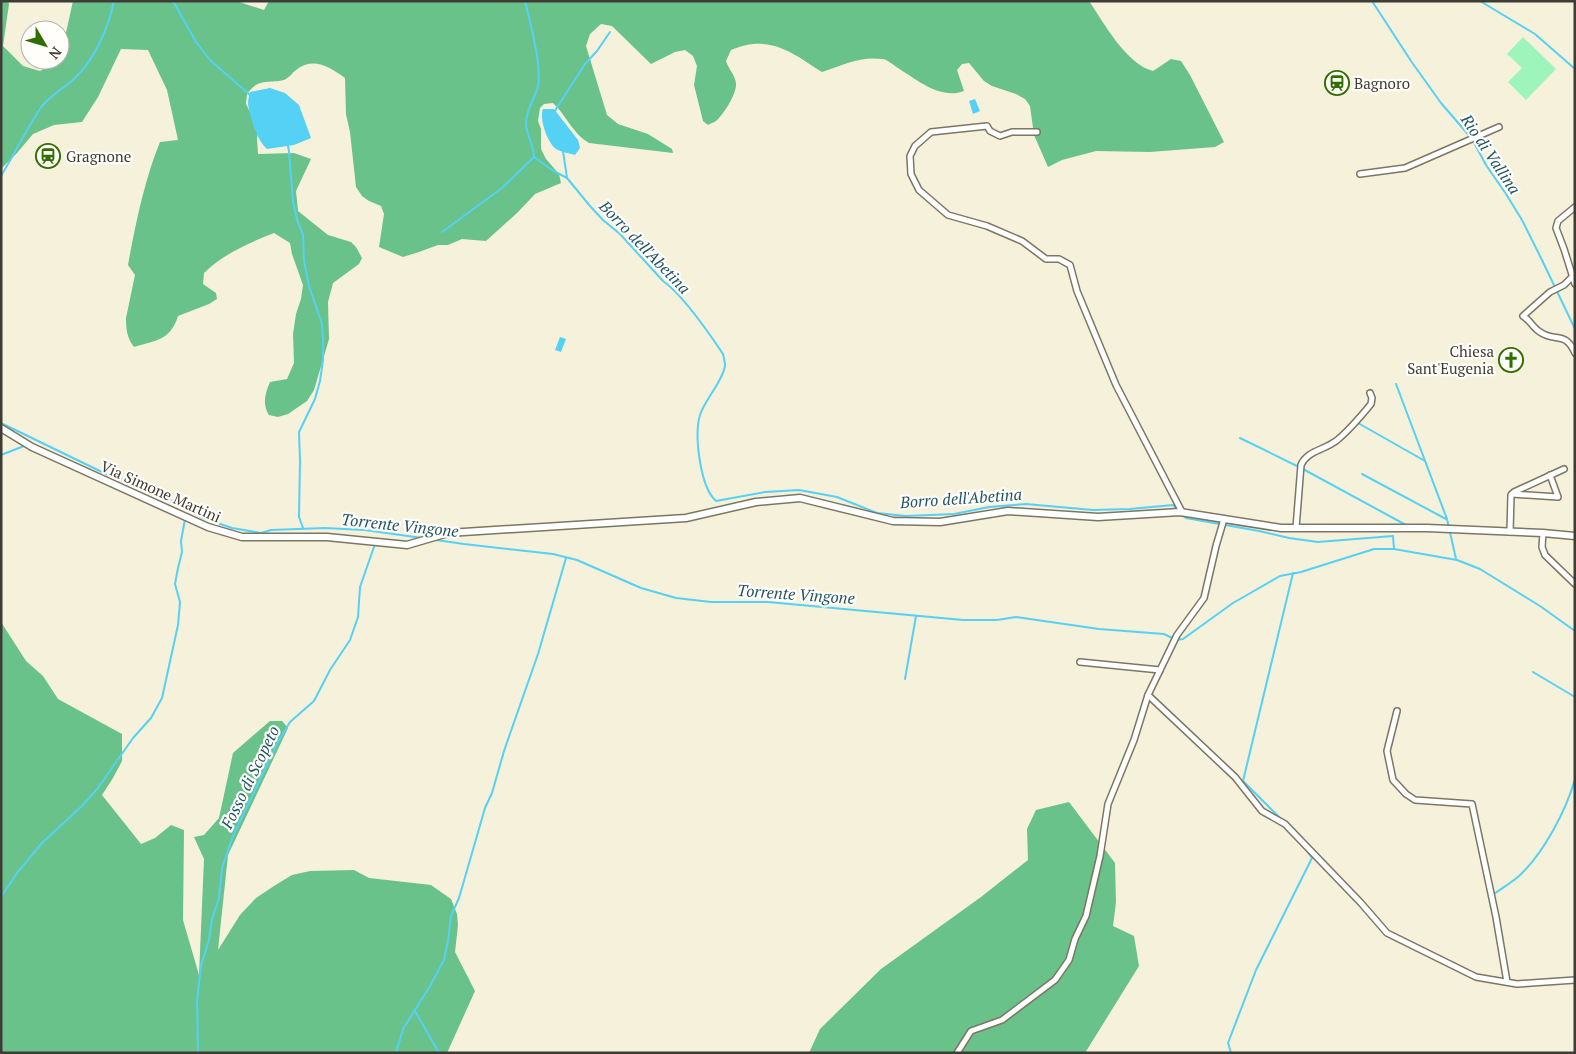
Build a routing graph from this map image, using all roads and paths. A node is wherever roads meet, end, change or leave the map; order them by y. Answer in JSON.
{"nodes":[{"id":1,"x":1499,"y":127,"type":"dead end"},
{"id":2,"x":1037,"y":132,"type":"dead end"},
{"id":3,"x":1360,"y":174,"type":"dead end"},
{"id":4,"x":1575,"y":207,"type":"edge"},
{"id":5,"x":1572,"y":278,"type":"junction"},
{"id":6,"x":1575,"y":284,"type":"edge"},
{"id":7,"x":1575,"y":353,"type":"edge"},
{"id":8,"x":1370,"y":393,"type":"dead end"},
{"id":9,"x":1,"y":428,"type":"edge"},
{"id":10,"x":1564,"y":469,"type":"dead end"},
{"id":11,"x":1550,"y":475,"type":"junction"},
{"id":12,"x":1512,"y":494,"type":"junction"},
{"id":13,"x":1182,"y":512,"type":"junction"},
{"id":14,"x":1224,"y":519,"type":"junction"},
{"id":15,"x":1296,"y":528,"type":"junction"},
{"id":16,"x":1510,"y":532,"type":"junction"},
{"id":17,"x":1542,"y":533,"type":"junction"},
{"id":18,"x":1575,"y":536,"type":"edge"},
{"id":19,"x":1575,"y":584,"type":"edge"},
{"id":20,"x":1080,"y":662,"type":"dead end"},
{"id":21,"x":1160,"y":670,"type":"junction"},
{"id":22,"x":1148,"y":694,"type":"junction"},
{"id":23,"x":1397,"y":710,"type":"dead end"},
{"id":24,"x":1575,"y":980,"type":"edge"},
{"id":25,"x":1507,"y":982,"type":"junction"},
{"id":26,"x":957,"y":1053,"type":"edge"}],
"edges":[{"from":1,"to":3,"type":"street"},
{"from":2,"to":13,"type":"street"},
{"from":4,"to":5,"type":"street"},
{"from":5,"to":6,"type":"street"},
{"from":5,"to":7,"type":"street"},
{"from":8,"to":15,"type":"street"},
{"from":9,"to":13,"type":"street","name":"Via Simone Martini"},
{"from":10,"to":11,"type":"street"},
{"from":11,"to":12,"type":"street"},
{"from":11,"to":12,"type":"street"},
{"from":12,"to":16,"type":"street"},
{"from":13,"to":14,"type":"street","name":"Via Simone Martini"},
{"from":14,"to":15,"type":"street","name":"Via Simone Martini"},
{"from":14,"to":21,"type":"street"},
{"from":15,"to":16,"type":"street","name":"Via Simone Martini"},
{"from":16,"to":17,"type":"street","name":"Via Simone Martini"},
{"from":17,"to":18,"type":"street","name":"Via Simone Martini"},
{"from":17,"to":19,"type":"street"},
{"from":20,"to":21,"type":"street"},
{"from":21,"to":22,"type":"street"},
{"from":22,"to":25,"type":"street"},
{"from":22,"to":26,"type":"street"},
{"from":23,"to":25,"type":"street"},
{"from":24,"to":25,"type":"street"}]}
